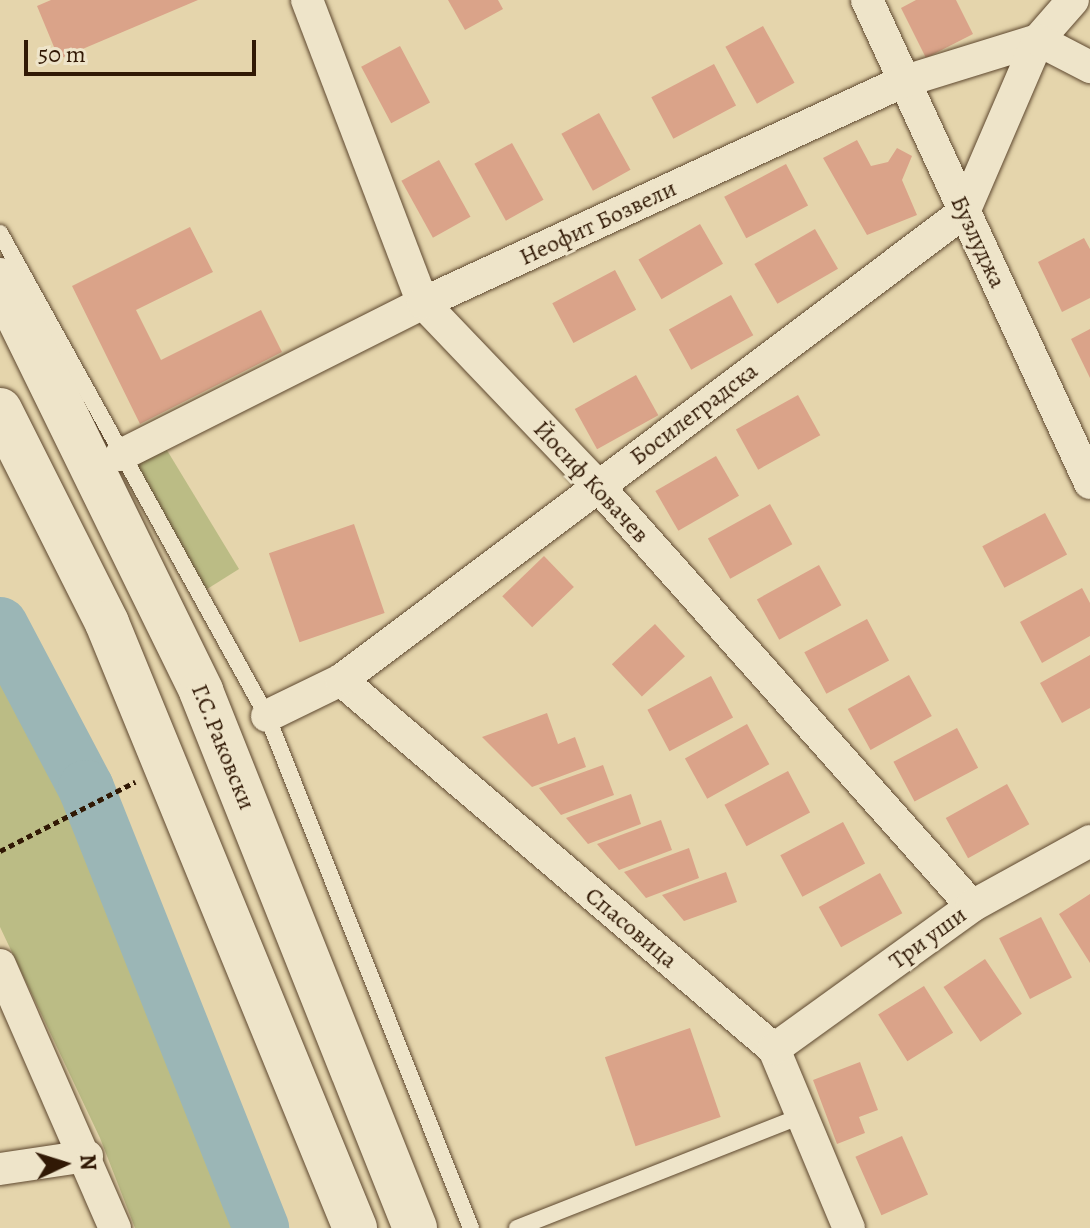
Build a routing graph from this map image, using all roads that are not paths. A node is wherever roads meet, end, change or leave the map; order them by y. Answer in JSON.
{"nodes":[{"id":1,"x":307,"y":0,"type":"edge"},
{"id":2,"x":867,"y":0,"type":"edge"},
{"id":3,"x":1073,"y":0,"type":"edge"},
{"id":4,"x":1038,"y":40,"type":"junction"},
{"id":5,"x":1090,"y":67,"type":"edge"},
{"id":6,"x":902,"y":82,"type":"junction"},
{"id":7,"x":964,"y":212,"type":"junction"},
{"id":8,"x":0,"y":233,"type":"edge"},
{"id":9,"x":0,"y":280,"type":"edge"},
{"id":10,"x":423,"y":303,"type":"junction"},
{"id":11,"x":0,"y":410,"type":"edge"},
{"id":12,"x":121,"y":455,"type":"junction"},
{"id":13,"x":1090,"y":483,"type":"edge"},
{"id":14,"x":598,"y":486,"type":"junction"},
{"id":15,"x":341,"y":680,"type":"junction"},
{"id":16,"x":267,"y":716,"type":"junction"},
{"id":17,"x":1090,"y":841,"type":"edge"},
{"id":18,"x":972,"y":906,"type":"junction"},
{"id":19,"x":0,"y":965,"type":"edge"},
{"id":20,"x":774,"y":1049,"type":"junction"},
{"id":21,"x":802,"y":1116,"type":"junction"},
{"id":22,"x":87,"y":1156,"type":"junction"},
{"id":23,"x":0,"y":1169,"type":"edge"},
{"id":24,"x":115,"y":1228,"type":"edge"},
{"id":25,"x":355,"y":1228,"type":"edge"},
{"id":26,"x":415,"y":1228,"type":"edge"},
{"id":27,"x":471,"y":1228,"type":"edge"},
{"id":28,"x":517,"y":1228,"type":"edge"},
{"id":29,"x":849,"y":1228,"type":"edge"}],
"edges":[{"from":1,"to":10,"type":"street","name":"Йосиф Ковачев"},
{"from":2,"to":6,"type":"street","name":"Бузлуджа"},
{"from":3,"to":4,"type":"street"},
{"from":4,"to":5,"type":"street"},
{"from":4,"to":6,"type":"street","name":"Неофит Бозвели"},
{"from":4,"to":7,"type":"street","name":"Босилеградска"},
{"from":6,"to":7,"type":"street","name":"Бузлуджа"},
{"from":6,"to":10,"type":"street","name":"Неофит Бозвели"},
{"from":7,"to":13,"type":"street","name":"Бузлуджа"},
{"from":7,"to":14,"type":"street","name":"Босилеградска"},
{"from":8,"to":12,"type":"lane"},
{"from":9,"to":26,"type":"street","name":"Г.С.Раковски"},
{"from":10,"to":12,"type":"street","name":"Неофит Бозвели"},
{"from":10,"to":14,"type":"street","name":"Йосиф Ковачев"},
{"from":11,"to":25,"type":"street"},
{"from":12,"to":16,"type":"lane"},
{"from":14,"to":15,"type":"street","name":"Босилеградска"},
{"from":14,"to":18,"type":"street","name":"Йосиф Ковачев"},
{"from":15,"to":16,"type":"street","name":"Босилеградска"},
{"from":15,"to":20,"type":"street","name":"Спасовица"},
{"from":16,"to":27,"type":"lane"},
{"from":17,"to":18,"type":"street","name":"Три уши"},
{"from":18,"to":20,"type":"street","name":"Три уши"},
{"from":19,"to":22,"type":"street"},
{"from":20,"to":21,"type":"street","name":"Спасовица"},
{"from":21,"to":28,"type":"lane"},
{"from":21,"to":29,"type":"street","name":"Спасовица"},
{"from":22,"to":23,"type":"street"},
{"from":22,"to":24,"type":"street"}]}
